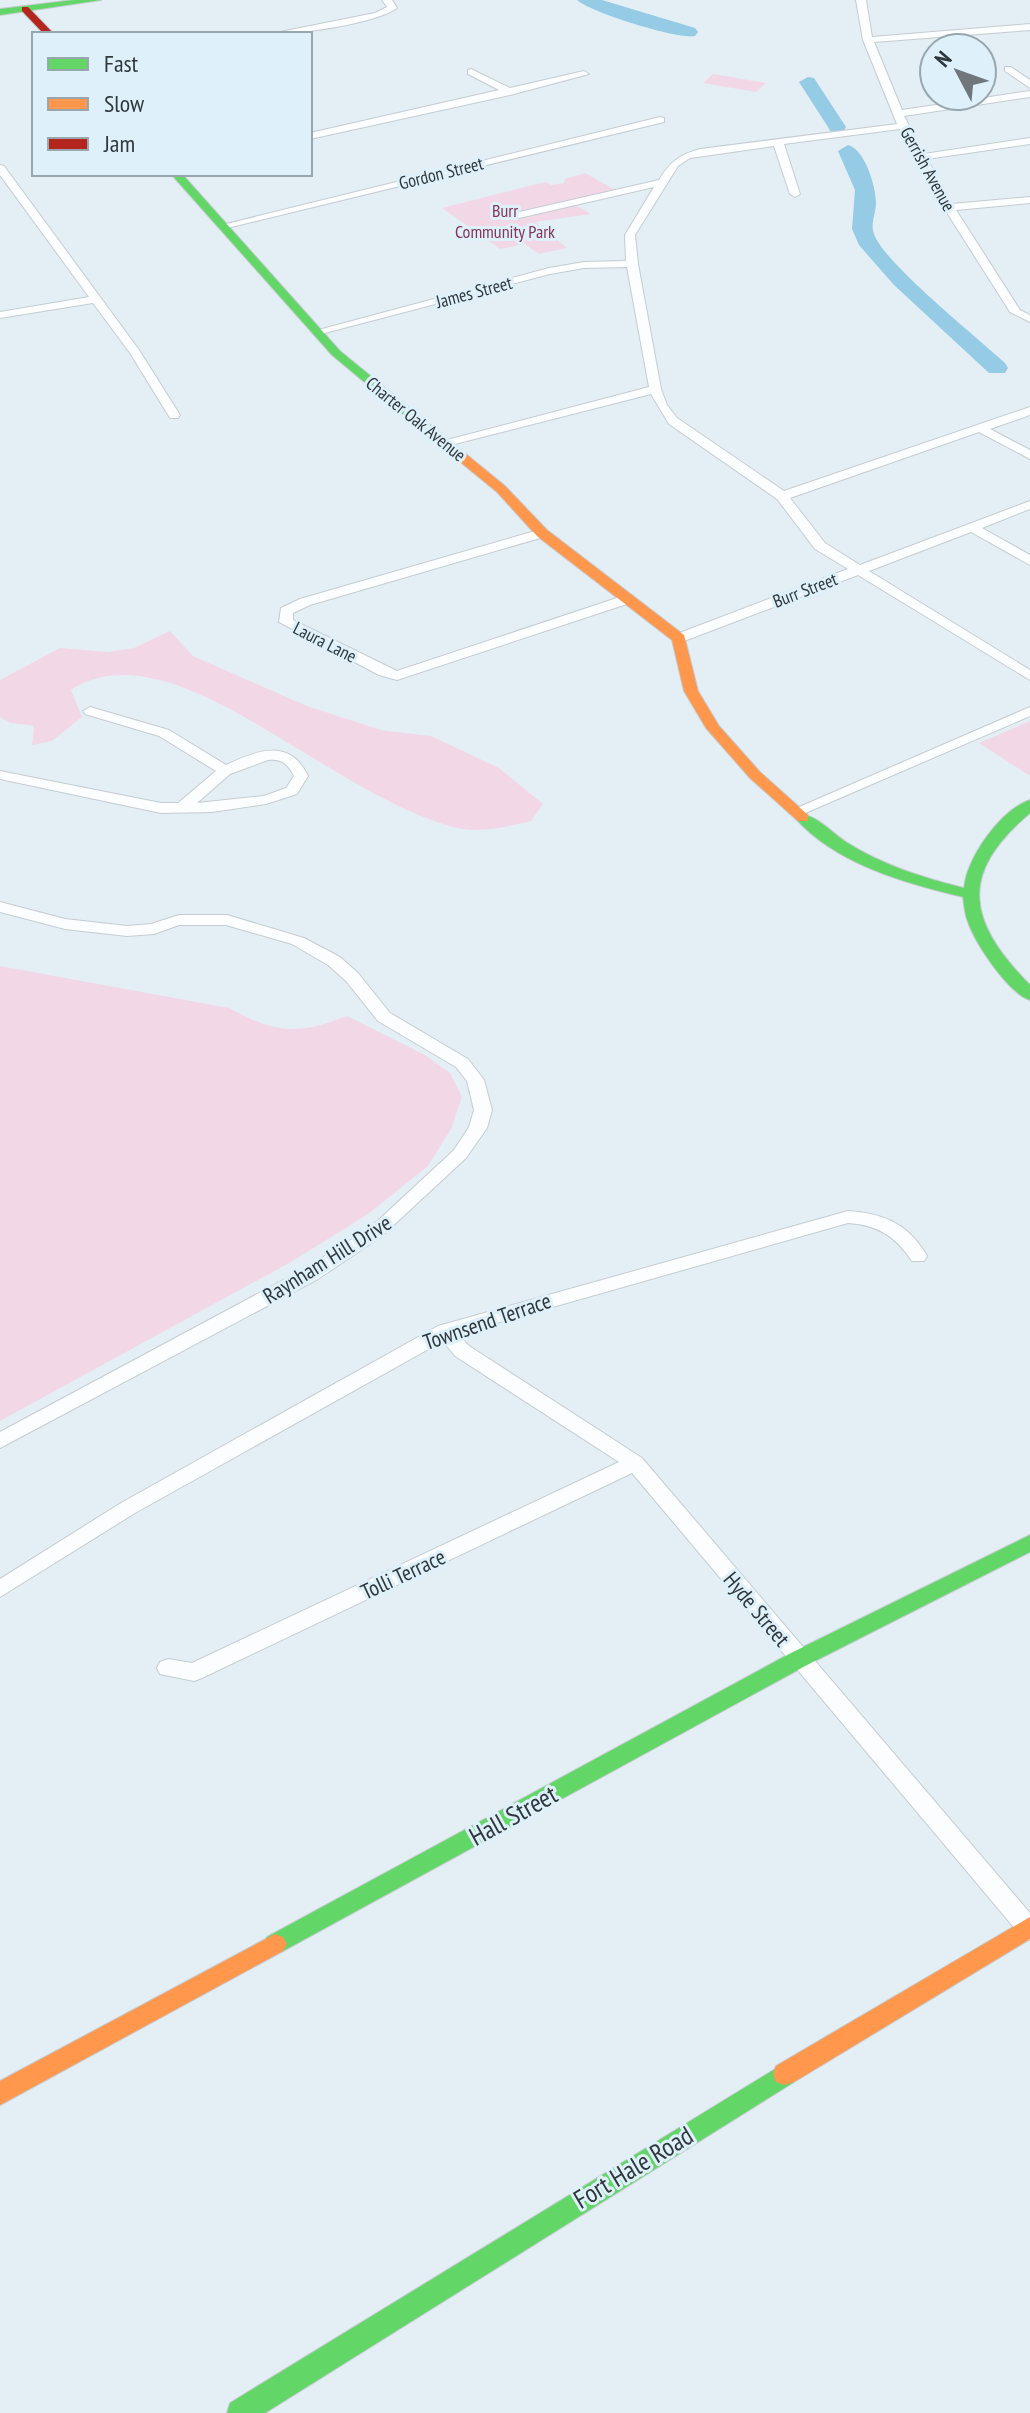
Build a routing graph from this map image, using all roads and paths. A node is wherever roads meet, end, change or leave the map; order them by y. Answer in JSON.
{"nodes":[{"id":1,"x":96,"y":0,"type":"edge"},
{"id":2,"x":387,"y":0,"type":"edge"},
{"id":3,"x":861,"y":0,"type":"edge"},
{"id":4,"x":36,"y":5,"type":"edge"},
{"id":5,"x":0,"y":12,"type":"edge"},
{"id":6,"x":1030,"y":27,"type":"edge"},
{"id":7,"x":48,"y":32,"type":"edge"},
{"id":8,"x":286,"y":32,"type":"edge"},
{"id":9,"x":868,"y":40,"type":"junction"},
{"id":10,"x":1030,"y":66,"type":"edge"},
{"id":11,"x":471,"y":72,"type":"dead end"},
{"id":12,"x":584,"y":74,"type":"dead end"},
{"id":13,"x":1030,"y":85,"type":"edge"},
{"id":14,"x":510,"y":92,"type":"junction"},
{"id":15,"x":1030,"y":94,"type":"edge"},
{"id":16,"x":898,"y":114,"type":"junction"},
{"id":17,"x":660,"y":120,"type":"dead end"},
{"id":18,"x":312,"y":124,"type":"edge"},
{"id":19,"x":903,"y":126,"type":"junction"},
{"id":20,"x":323,"y":132,"type":"junction"},
{"id":21,"x":312,"y":135,"type":"edge"},
{"id":22,"x":1030,"y":141,"type":"edge"},
{"id":23,"x":778,"y":143,"type":"junction"},
{"id":24,"x":923,"y":157,"type":"junction"},
{"id":25,"x":0,"y":168,"type":"edge"},
{"id":26,"x":178,"y":176,"type":"edge"},
{"id":27,"x":663,"y":182,"type":"junction"},
{"id":28,"x":795,"y":194,"type":"dead end"},
{"id":29,"x":1030,"y":200,"type":"edge"},
{"id":30,"x":949,"y":208,"type":"junction"},
{"id":31,"x":519,"y":215,"type":"dead end"},
{"id":32,"x":223,"y":226,"type":"junction"},
{"id":33,"x":632,"y":264,"type":"junction"},
{"id":34,"x":95,"y":299,"type":"junction"},
{"id":35,"x":0,"y":315,"type":"edge"},
{"id":36,"x":1030,"y":319,"type":"edge"},
{"id":37,"x":317,"y":332,"type":"junction"},
{"id":38,"x":655,"y":389,"type":"junction"},
{"id":39,"x":1030,"y":411,"type":"edge"},
{"id":40,"x":174,"y":415,"type":"dead end"},
{"id":41,"x":980,"y":428,"type":"junction"},
{"id":42,"x":447,"y":444,"type":"junction"},
{"id":43,"x":1030,"y":455,"type":"edge"},
{"id":44,"x":782,"y":496,"type":"junction"},
{"id":45,"x":1030,"y":505,"type":"edge"},
{"id":46,"x":973,"y":528,"type":"junction"},
{"id":47,"x":542,"y":533,"type":"junction"},
{"id":48,"x":1030,"y":561,"type":"edge"},
{"id":49,"x":859,"y":569,"type":"junction"},
{"id":50,"x":628,"y":599,"type":"junction"},
{"id":51,"x":679,"y":638,"type":"junction"},
{"id":52,"x":1030,"y":676,"type":"edge"},
{"id":53,"x":90,"y":711,"type":"dead end"},
{"id":54,"x":1030,"y":711,"type":"edge"},
{"id":55,"x":225,"y":771,"type":"junction"},
{"id":56,"x":0,"y":775,"type":"edge"},
{"id":57,"x":1030,"y":805,"type":"edge"},
{"id":58,"x":183,"y":807,"type":"junction"},
{"id":59,"x":798,"y":811,"type":"junction"},
{"id":60,"x":968,"y":894,"type":"junction"},
{"id":61,"x":0,"y":907,"type":"edge"},
{"id":62,"x":1030,"y":995,"type":"edge"},
{"id":63,"x":918,"y":1256,"type":"dead end"},
{"id":64,"x":445,"y":1331,"type":"junction"},
{"id":65,"x":0,"y":1441,"type":"edge"},
{"id":66,"x":635,"y":1463,"type":"junction"},
{"id":67,"x":1030,"y":1543,"type":"edge"},
{"id":68,"x":0,"y":1589,"type":"edge"},
{"id":69,"x":799,"y":1659,"type":"junction"},
{"id":70,"x":168,"y":1668,"type":"dead end"},
{"id":71,"x":1030,"y":1929,"type":"edge"},
{"id":72,"x":0,"y":2094,"type":"edge"},
{"id":73,"x":240,"y":2413,"type":"edge"}],
"edges":[{"from":1,"to":4,"type":"street"},
{"from":2,"to":8,"type":"street"},
{"from":3,"to":9,"type":"street","name":"Gerrish Avenue"},
{"from":4,"to":5,"type":"street"},
{"from":4,"to":7,"type":"street"},
{"from":6,"to":9,"type":"street"},
{"from":9,"to":16,"type":"street","name":"Gerrish Avenue"},
{"from":10,"to":13,"type":"street"},
{"from":11,"to":14,"type":"street"},
{"from":12,"to":14,"type":"street"},
{"from":14,"to":20,"type":"street"},
{"from":15,"to":16,"type":"street"},
{"from":16,"to":19,"type":"street","name":"Gerrish Avenue"},
{"from":17,"to":32,"type":"street","name":"Gordon Street"},
{"from":18,"to":20,"type":"street"},
{"from":19,"to":23,"type":"street","name":"Burr Street"},
{"from":19,"to":24,"type":"street","name":"Gerrish Avenue"},
{"from":20,"to":21,"type":"street"},
{"from":22,"to":24,"type":"street"},
{"from":23,"to":27,"type":"street","name":"Burr Street"},
{"from":23,"to":28,"type":"street"},
{"from":24,"to":30,"type":"street","name":"Gerrish Avenue"},
{"from":25,"to":34,"type":"street"},
{"from":26,"to":32,"type":"street","name":"Charter Oak Avenue"},
{"from":27,"to":31,"type":"street"},
{"from":27,"to":33,"type":"street","name":"Burr Street"},
{"from":29,"to":30,"type":"street"},
{"from":30,"to":36,"type":"street","name":"Gerrish Avenue"},
{"from":32,"to":37,"type":"street","name":"Charter Oak Avenue"},
{"from":33,"to":37,"type":"street","name":"James Street"},
{"from":33,"to":38,"type":"street","name":"Burr Street"},
{"from":34,"to":35,"type":"street"},
{"from":34,"to":40,"type":"street"},
{"from":37,"to":42,"type":"street","name":"Charter Oak Avenue"},
{"from":38,"to":42,"type":"street"},
{"from":38,"to":44,"type":"street","name":"Burr Street"},
{"from":39,"to":41,"type":"street"},
{"from":41,"to":43,"type":"street"},
{"from":41,"to":44,"type":"street"},
{"from":42,"to":47,"type":"street","name":"Charter Oak Avenue"},
{"from":44,"to":49,"type":"street","name":"Burr Street"},
{"from":45,"to":46,"type":"street"},
{"from":46,"to":48,"type":"street"},
{"from":46,"to":49,"type":"street"},
{"from":47,"to":50,"type":"street","name":"Charter Oak Avenue"},
{"from":47,"to":50,"type":"street","name":"Laura Lane"},
{"from":49,"to":51,"type":"street","name":"Burr Street"},
{"from":49,"to":52,"type":"street"},
{"from":50,"to":51,"type":"street","name":"Charter Oak Avenue"},
{"from":51,"to":59,"type":"street"},
{"from":53,"to":55,"type":"street"},
{"from":54,"to":59,"type":"street"},
{"from":55,"to":58,"type":"street"},
{"from":55,"to":58,"type":"street"},
{"from":56,"to":58,"type":"street"},
{"from":57,"to":60,"type":"street"},
{"from":59,"to":60,"type":"street"},
{"from":60,"to":62,"type":"street"},
{"from":61,"to":65,"type":"street","name":"Raynham Hill Drive"},
{"from":63,"to":64,"type":"street","name":"Townsend Terrace"},
{"from":64,"to":66,"type":"street","name":"Hyde Street"},
{"from":64,"to":68,"type":"street","name":"Townsend Terrace"},
{"from":66,"to":69,"type":"street","name":"Hyde Street"},
{"from":66,"to":70,"type":"street","name":"Tolli Terrace"},
{"from":67,"to":69,"type":"street","name":"Hall Street"},
{"from":69,"to":71,"type":"street","name":"Hyde Street"},
{"from":69,"to":72,"type":"street","name":"Hall Street"},
{"from":71,"to":73,"type":"street","name":"Fort Hale Road"}]}
